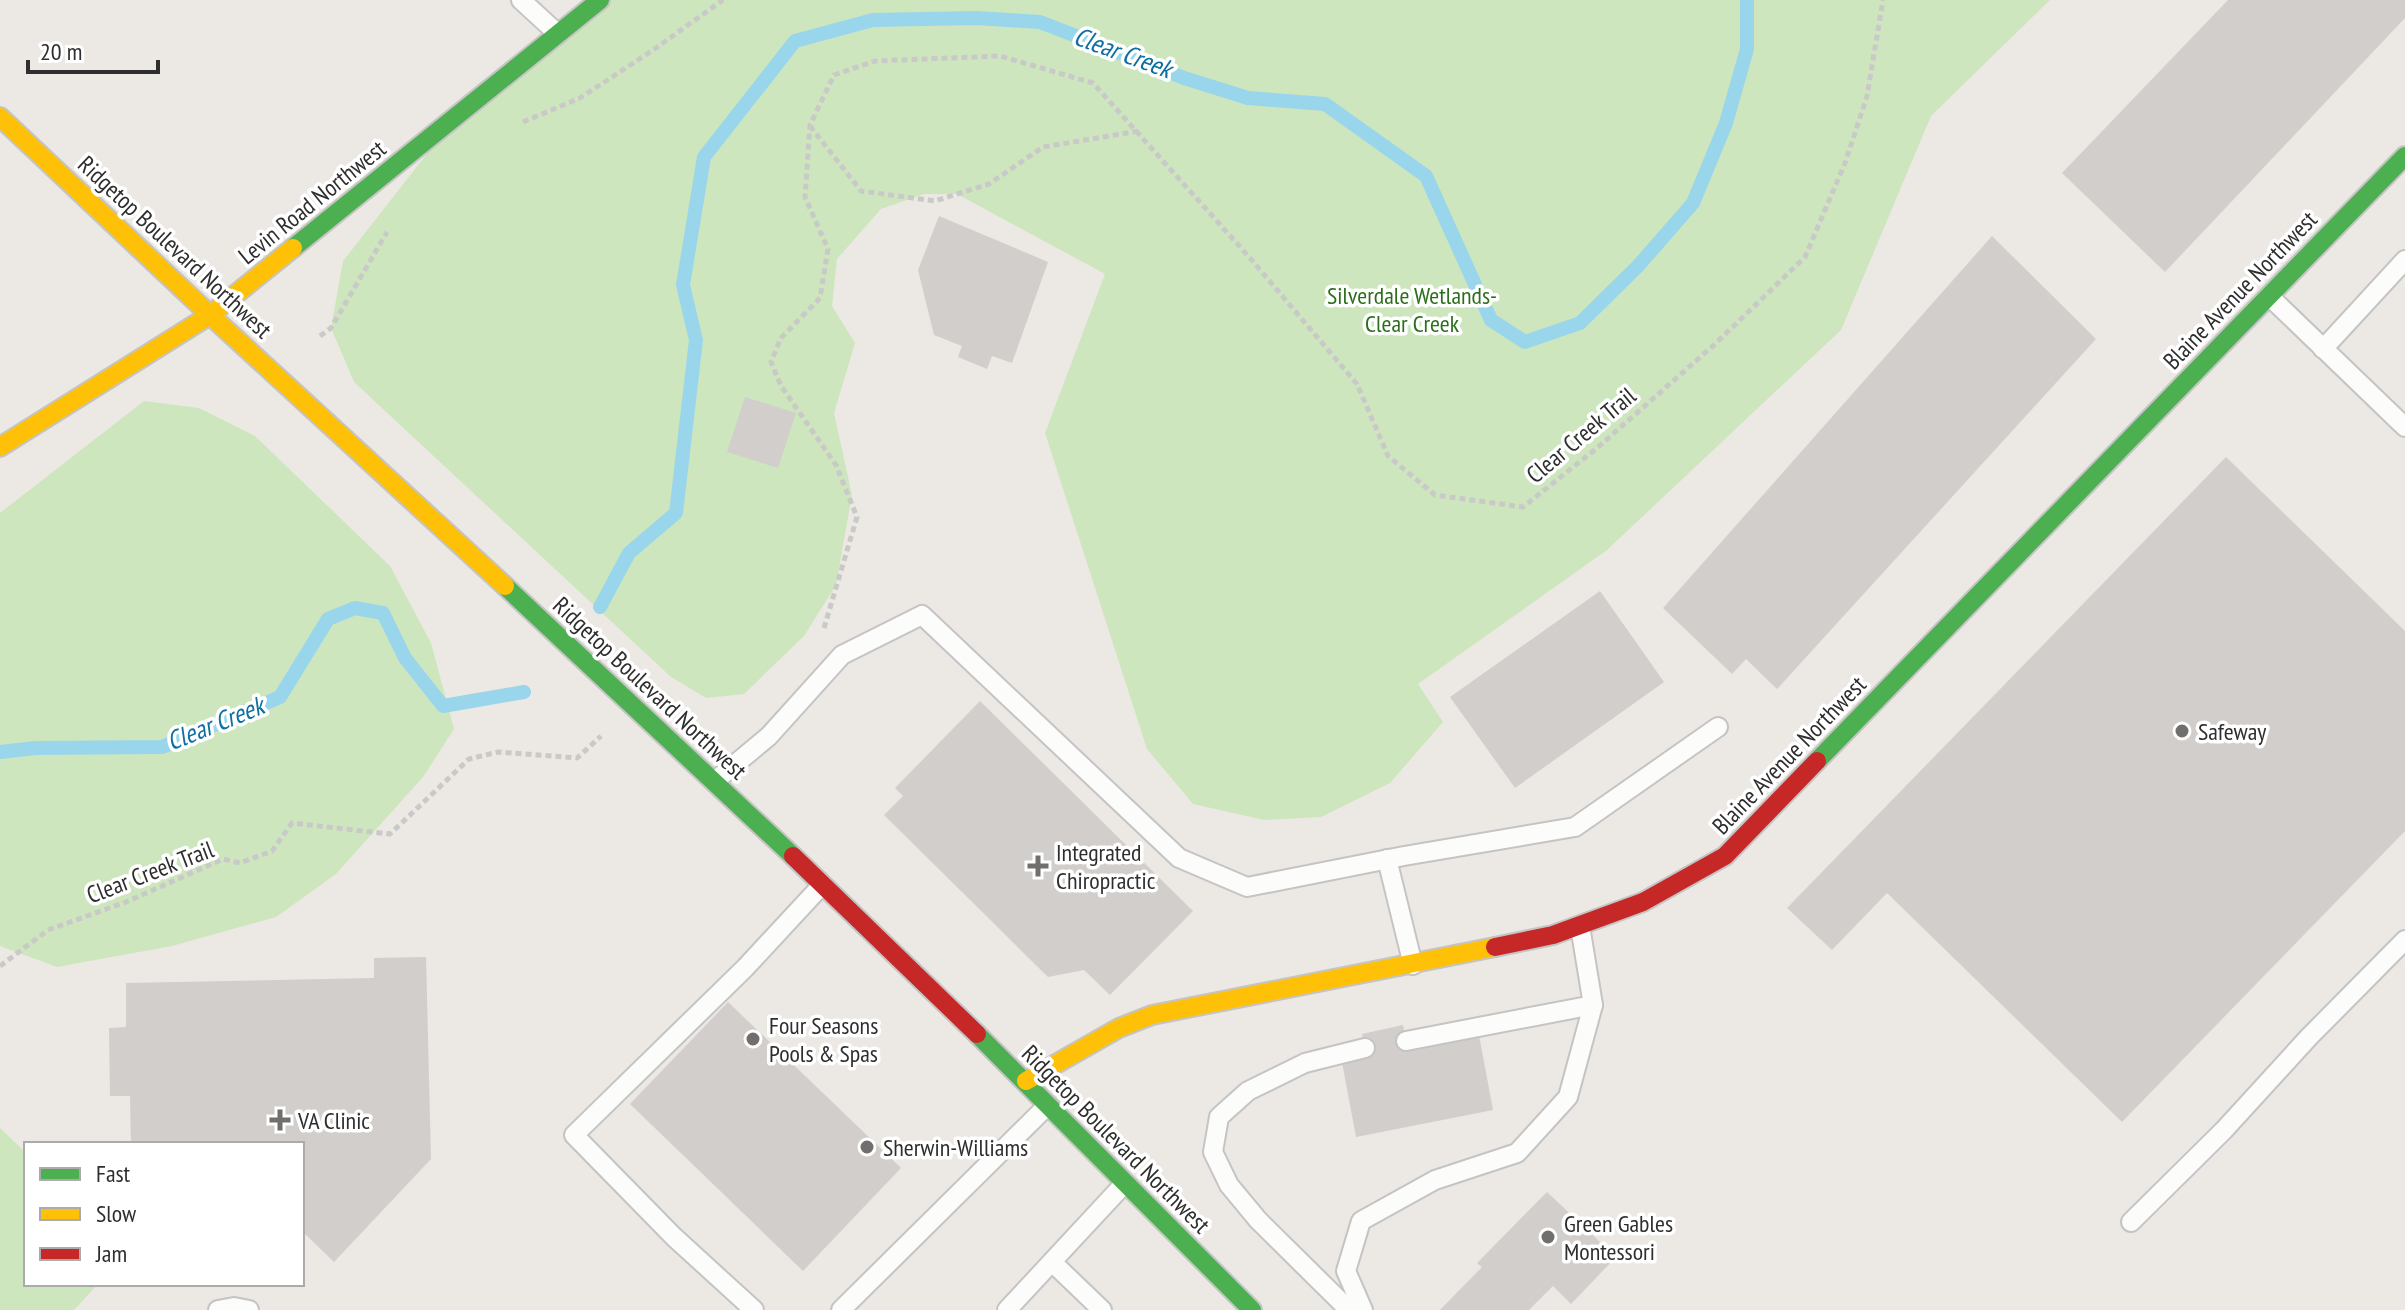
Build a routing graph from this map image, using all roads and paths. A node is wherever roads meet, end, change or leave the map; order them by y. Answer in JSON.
{"nodes":[{"id":1,"x":521,"y":0,"type":"edge"},
{"id":2,"x":600,"y":0,"type":"edge"},
{"id":3,"x":723,"y":0,"type":"edge"},
{"id":4,"x":1883,"y":0,"type":"edge"},
{"id":5,"x":558,"y":34,"type":"junction"},
{"id":6,"x":0,"y":117,"type":"edge"},
{"id":7,"x":810,"y":125,"type":"junction"},
{"id":8,"x":515,"y":126,"type":"dead end"},
{"id":9,"x":1139,"y":131,"type":"junction"},
{"id":10,"x":2405,"y":156,"type":"edge"},
{"id":11,"x":391,"y":226,"type":"dead end"},
{"id":12,"x":2405,"y":260,"type":"edge"},
{"id":13,"x":2268,"y":295,"type":"junction"},
{"id":14,"x":210,"y":315,"type":"junction"},
{"id":15,"x":320,"y":336,"type":"dead end"},
{"id":16,"x":2323,"y":349,"type":"junction"},
{"id":17,"x":2405,"y":427,"type":"edge"},
{"id":18,"x":0,"y":447,"type":"edge"},
{"id":19,"x":821,"y":636,"type":"dead end"},
{"id":20,"x":1718,"y":727,"type":"dead end"},
{"id":21,"x":605,"y":733,"type":"dead end"},
{"id":22,"x":715,"y":781,"type":"junction"},
{"id":23,"x":1387,"y":859,"type":"junction"},
{"id":24,"x":822,"y":885,"type":"junction"},
{"id":25,"x":1580,"y":926,"type":"junction"},
{"id":26,"x":2405,"y":940,"type":"edge"},
{"id":27,"x":1413,"y":965,"type":"junction"},
{"id":28,"x":0,"y":966,"type":"edge"},
{"id":29,"x":1593,"y":1005,"type":"junction"},
{"id":30,"x":1406,"y":1041,"type":"dead end"},
{"id":31,"x":1365,"y":1048,"type":"dead end"},
{"id":32,"x":1026,"y":1081,"type":"junction"},
{"id":33,"x":1048,"y":1105,"type":"junction"},
{"id":34,"x":1125,"y":1183,"type":"junction"},
{"id":35,"x":2131,"y":1222,"type":"dead end"},
{"id":36,"x":1052,"y":1262,"type":"junction"},
{"id":37,"x":218,"y":1310,"type":"edge"},
{"id":38,"x":249,"y":1310,"type":"edge"},
{"id":39,"x":754,"y":1310,"type":"edge"},
{"id":40,"x":841,"y":1310,"type":"edge"},
{"id":41,"x":1007,"y":1310,"type":"edge"},
{"id":42,"x":1102,"y":1310,"type":"edge"},
{"id":43,"x":1252,"y":1310,"type":"edge"},
{"id":44,"x":1349,"y":1310,"type":"edge"},
{"id":45,"x":1363,"y":1310,"type":"edge"}],
"edges":[{"from":1,"to":5,"type":"lane"},
{"from":2,"to":5,"type":"street","name":"Levin Road Northwest"},
{"from":3,"to":8,"type":"path"},
{"from":4,"to":9,"type":"path","name":"Clear Creek Trail"},
{"from":5,"to":14,"type":"street","name":"Levin Road Northwest"},
{"from":6,"to":14,"type":"street","name":"Ridgetop Boulevard Northwest"},
{"from":7,"to":9,"type":"path"},
{"from":7,"to":9,"type":"path","name":"Clear Creek Trail"},
{"from":7,"to":19,"type":"path","name":"Clear Creek Trail"},
{"from":10,"to":13,"type":"street","name":"Blaine Avenue Northwest"},
{"from":11,"to":15,"type":"path"},
{"from":12,"to":16,"type":"lane"},
{"from":13,"to":16,"type":"lane"},
{"from":13,"to":25,"type":"street","name":"Blaine Avenue Northwest"},
{"from":14,"to":18,"type":"street","name":"Levin Road Northwest"},
{"from":14,"to":22,"type":"street","name":"Ridgetop Boulevard Northwest"},
{"from":16,"to":17,"type":"lane"},
{"from":20,"to":23,"type":"lane"},
{"from":21,"to":28,"type":"path","name":"Clear Creek Trail"},
{"from":22,"to":23,"type":"lane"},
{"from":22,"to":24,"type":"street","name":"Ridgetop Boulevard Northwest"},
{"from":23,"to":27,"type":"lane"},
{"from":24,"to":32,"type":"street","name":"Ridgetop Boulevard Northwest"},
{"from":24,"to":39,"type":"lane"},
{"from":25,"to":27,"type":"street","name":"Blaine Avenue Northwest"},
{"from":25,"to":29,"type":"lane"},
{"from":26,"to":35,"type":"lane"},
{"from":27,"to":32,"type":"street","name":"Blaine Avenue Northwest"},
{"from":29,"to":30,"type":"lane"},
{"from":29,"to":45,"type":"lane"},
{"from":31,"to":44,"type":"lane"},
{"from":32,"to":33,"type":"street","name":"Ridgetop Boulevard Northwest"},
{"from":33,"to":34,"type":"street","name":"Ridgetop Boulevard Northwest"},
{"from":33,"to":40,"type":"lane"},
{"from":34,"to":36,"type":"lane"},
{"from":34,"to":43,"type":"street","name":"Ridgetop Boulevard Northwest"},
{"from":36,"to":41,"type":"lane"},
{"from":36,"to":42,"type":"lane"},
{"from":37,"to":38,"type":"lane"}]}
